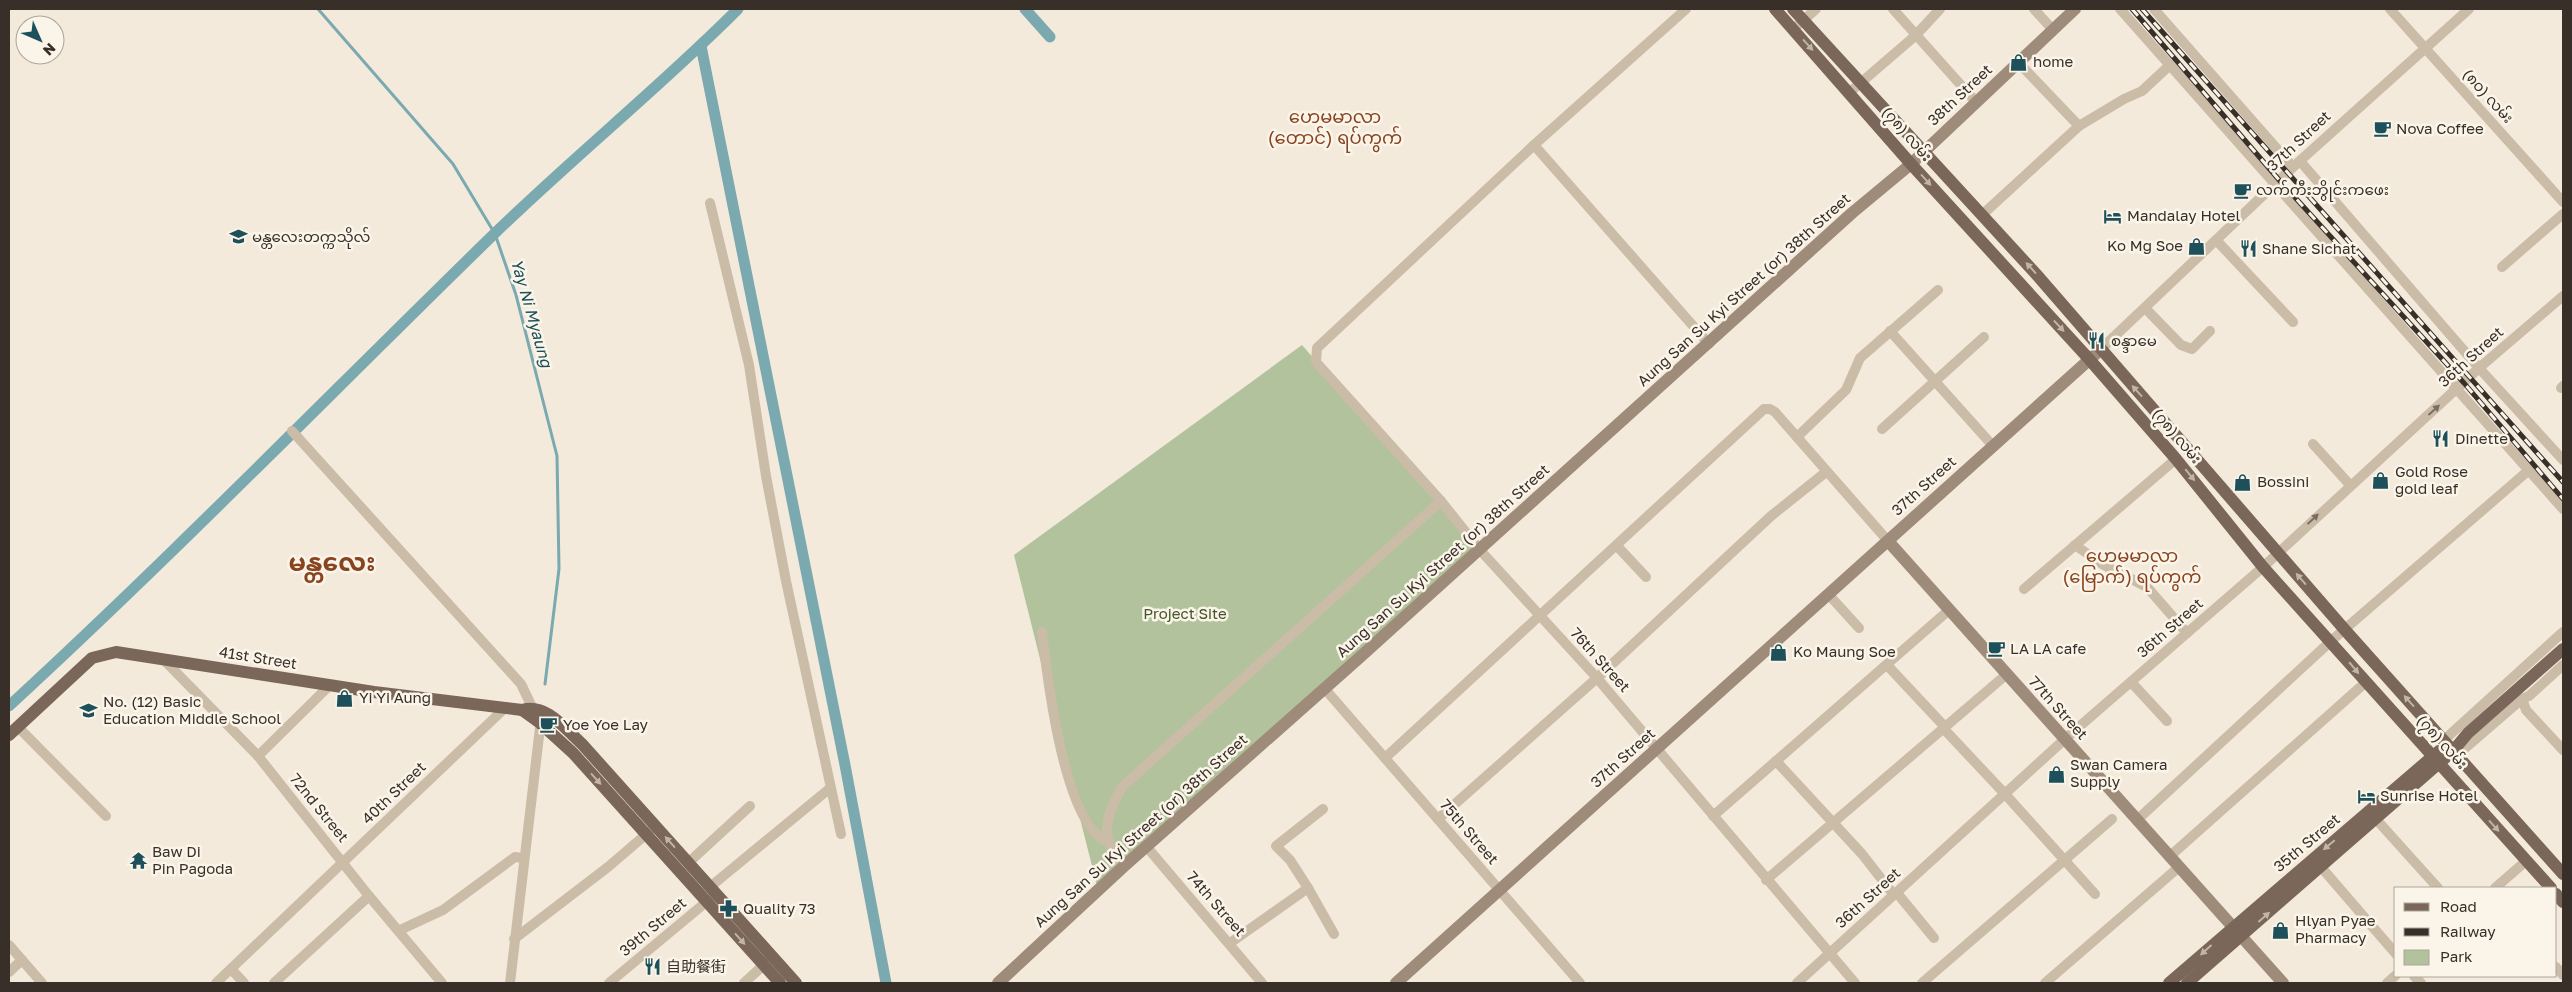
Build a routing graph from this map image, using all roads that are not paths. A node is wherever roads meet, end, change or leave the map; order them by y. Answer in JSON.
{"nodes":[{"id":1,"x":1686,"y":9,"type":"edge"},
{"id":2,"x":1775,"y":9,"type":"edge"},
{"id":3,"x":1794,"y":9,"type":"edge"},
{"id":4,"x":1816,"y":9,"type":"edge"},
{"id":5,"x":1893,"y":9,"type":"edge"},
{"id":6,"x":1940,"y":9,"type":"edge"},
{"id":7,"x":2034,"y":9,"type":"edge"},
{"id":8,"x":2075,"y":9,"type":"edge"},
{"id":9,"x":2120,"y":9,"type":"edge"},
{"id":10,"x":2154,"y":9,"type":"edge"},
{"id":11,"x":2390,"y":9,"type":"edge"},
{"id":12,"x":2469,"y":9,"type":"edge"},
{"id":13,"x":1804,"y":20,"type":"junction"},
{"id":14,"x":1794,"y":29,"type":"junction"},
{"id":15,"x":2053,"y":30,"type":"junction"},
{"id":16,"x":1915,"y":36,"type":"junction"},
{"id":17,"x":2425,"y":48,"type":"junction"},
{"id":18,"x":2018,"y":62,"type":"junction"},
{"id":19,"x":2170,"y":66,"type":"junction"},
{"id":20,"x":1861,"y":83,"type":"junction"},
{"id":21,"x":1850,"y":92,"type":"junction"},
{"id":22,"x":1976,"y":102,"type":"junction"},
{"id":23,"x":2079,"y":126,"type":"junction"},
{"id":24,"x":1534,"y":145,"type":"junction"},
{"id":25,"x":1924,"y":151,"type":"junction"},
{"id":26,"x":1911,"y":164,"type":"junction"},
{"id":27,"x":2296,"y":164,"type":"junction"},
{"id":28,"x":2276,"y":184,"type":"junction"},
{"id":29,"x":2563,"y":202,"type":"edge"},
{"id":30,"x":710,"y":203,"type":"dead end"},
{"id":31,"x":2563,"y":214,"type":"edge"},
{"id":32,"x":1982,"y":215,"type":"junction"},
{"id":33,"x":2216,"y":241,"type":"junction"},
{"id":34,"x":2502,"y":267,"type":"dead end"},
{"id":35,"x":1938,"y":290,"type":"dead end"},
{"id":36,"x":2563,"y":296,"type":"edge"},
{"id":37,"x":2146,"y":308,"type":"junction"},
{"id":38,"x":2293,"y":322,"type":"dead end"},
{"id":39,"x":1890,"y":330,"type":"junction"},
{"id":40,"x":2210,"y":331,"type":"dead end"},
{"id":41,"x":1984,"y":337,"type":"dead end"},
{"id":42,"x":1709,"y":344,"type":"junction"},
{"id":43,"x":2100,"y":350,"type":"junction"},
{"id":44,"x":2089,"y":359,"type":"junction"},
{"id":45,"x":2479,"y":368,"type":"junction"},
{"id":46,"x":1934,"y":381,"type":"junction"},
{"id":47,"x":2457,"y":388,"type":"junction"},
{"id":48,"x":1882,"y":429,"type":"dead end"},
{"id":49,"x":295,"y":434,"type":"dead end"},
{"id":50,"x":1797,"y":437,"type":"junction"},
{"id":51,"x":2314,"y":444,"type":"dead end"},
{"id":52,"x":1992,"y":446,"type":"junction"},
{"id":53,"x":2176,"y":459,"type":"junction"},
{"id":54,"x":2563,"y":460,"type":"edge"},
{"id":55,"x":2529,"y":470,"type":"junction"},
{"id":56,"x":1826,"y":472,"type":"junction"},
{"id":57,"x":2350,"y":485,"type":"junction"},
{"id":58,"x":1441,"y":501,"type":"junction"},
{"id":59,"x":2563,"y":508,"type":"edge"},
{"id":60,"x":1888,"y":541,"type":"junction"},
{"id":61,"x":2075,"y":545,"type":"junction"},
{"id":62,"x":1617,"y":546,"type":"junction"},
{"id":63,"x":1480,"y":550,"type":"junction"},
{"id":64,"x":2277,"y":552,"type":"junction"},
{"id":65,"x":2263,"y":566,"type":"junction"},
{"id":66,"x":1646,"y":577,"type":"dead end"},
{"id":67,"x":2024,"y":589,"type":"dead end"},
{"id":68,"x":1829,"y":594,"type":"junction"},
{"id":69,"x":1949,"y":610,"type":"junction"},
{"id":70,"x":1540,"y":616,"type":"junction"},
{"id":71,"x":1859,"y":628,"type":"dead end"},
{"id":72,"x":2345,"y":630,"type":"junction"},
{"id":73,"x":1042,"y":632,"type":"dead end"},
{"id":74,"x":2563,"y":632,"type":"edge"},
{"id":75,"x":2187,"y":633,"type":"junction"},
{"id":76,"x":2331,"y":641,"type":"junction"},
{"id":77,"x":2563,"y":649,"type":"edge"},
{"id":78,"x":163,"y":660,"type":"junction"},
{"id":79,"x":1887,"y":665,"type":"junction"},
{"id":80,"x":2563,"y":666,"type":"edge"},
{"id":81,"x":2007,"y":674,"type":"junction"},
{"id":82,"x":1597,"y":678,"type":"junction"},
{"id":83,"x":2131,"y":682,"type":"junction"},
{"id":84,"x":2366,"y":682,"type":"junction"},
{"id":85,"x":330,"y":685,"type":"junction"},
{"id":86,"x":1325,"y":689,"type":"junction"},
{"id":87,"x":2522,"y":699,"type":"junction"},
{"id":88,"x":506,"y":707,"type":"junction"},
{"id":89,"x":533,"y":709,"type":"junction"},
{"id":90,"x":2167,"y":721,"type":"dead end"},
{"id":91,"x":540,"y":723,"type":"junction"},
{"id":92,"x":1944,"y":728,"type":"junction"},
{"id":93,"x":13,"y":731,"type":"edge"},
{"id":94,"x":2065,"y":740,"type":"junction"},
{"id":95,"x":582,"y":744,"type":"junction"},
{"id":96,"x":1658,"y":748,"type":"junction"},
{"id":97,"x":2450,"y":748,"type":"junction"},
{"id":98,"x":2563,"y":750,"type":"edge"},
{"id":99,"x":573,"y":753,"type":"junction"},
{"id":100,"x":258,"y":756,"type":"junction"},
{"id":101,"x":1385,"y":758,"type":"junction"},
{"id":102,"x":2435,"y":760,"type":"junction"},
{"id":103,"x":1776,"y":761,"type":"junction"},
{"id":104,"x":829,"y":789,"type":"junction"},
{"id":105,"x":2005,"y":794,"type":"junction"},
{"id":106,"x":626,"y":802,"type":"junction"},
{"id":107,"x":750,"y":806,"type":"dead end"},
{"id":108,"x":1323,"y":809,"type":"dead end"},
{"id":109,"x":106,"y":816,"type":"dead end"},
{"id":110,"x":1712,"y":816,"type":"junction"},
{"id":111,"x":2375,"y":818,"type":"junction"},
{"id":112,"x":1438,"y":819,"type":"junction"},
{"id":113,"x":2112,"y":819,"type":"dead end"},
{"id":114,"x":2137,"y":820,"type":"junction"},
{"id":115,"x":1832,"y":824,"type":"junction"},
{"id":116,"x":651,"y":830,"type":"junction"},
{"id":117,"x":841,"y":834,"type":"dead end"},
{"id":118,"x":1108,"y":842,"type":"junction"},
{"id":119,"x":1146,"y":846,"type":"junction"},
{"id":120,"x":2169,"y":857,"type":"junction"},
{"id":121,"x":524,"y":858,"type":"junction"},
{"id":122,"x":2065,"y":860,"type":"junction"},
{"id":123,"x":2526,"y":861,"type":"junction"},
{"id":124,"x":344,"y":862,"type":"junction"},
{"id":125,"x":688,"y":863,"type":"junction"},
{"id":126,"x":2179,"y":867,"type":"junction"},
{"id":127,"x":2320,"y":867,"type":"junction"},
{"id":128,"x":1122,"y":868,"type":"junction"},
{"id":129,"x":2563,"y":874,"type":"edge"},
{"id":130,"x":1766,"y":880,"type":"junction"},
{"id":131,"x":2437,"y":887,"type":"edge"},
{"id":132,"x":2496,"y":887,"type":"edge"},
{"id":133,"x":2548,"y":887,"type":"edge"},
{"id":134,"x":1308,"y":888,"type":"junction"},
{"id":135,"x":1499,"y":890,"type":"junction"},
{"id":136,"x":710,"y":894,"type":"junction"},
{"id":137,"x":1895,"y":894,"type":"junction"},
{"id":138,"x":2094,"y":894,"type":"dead end"},
{"id":139,"x":369,"y":896,"type":"junction"},
{"id":140,"x":2233,"y":926,"type":"junction"},
{"id":141,"x":400,"y":930,"type":"junction"},
{"id":142,"x":1334,"y":934,"type":"dead end"},
{"id":143,"x":2241,"y":937,"type":"junction"},
{"id":144,"x":1934,"y":938,"type":"dead end"},
{"id":145,"x":514,"y":939,"type":"junction"},
{"id":146,"x":1230,"y":943,"type":"junction"},
{"id":147,"x":9,"y":945,"type":"edge"},
{"id":148,"x":2394,"y":952,"type":"edge"},
{"id":149,"x":1829,"y":954,"type":"junction"},
{"id":150,"x":22,"y":960,"type":"junction"},
{"id":151,"x":768,"y":961,"type":"junction"},
{"id":152,"x":231,"y":969,"type":"junction"},
{"id":153,"x":9,"y":972,"type":"edge"},
{"id":154,"x":42,"y":983,"type":"edge"},
{"id":155,"x":216,"y":983,"type":"edge"},
{"id":156,"x":244,"y":983,"type":"edge"},
{"id":157,"x":274,"y":983,"type":"edge"},
{"id":158,"x":442,"y":983,"type":"edge"},
{"id":159,"x":510,"y":983,"type":"edge"},
{"id":160,"x":609,"y":983,"type":"edge"},
{"id":161,"x":744,"y":983,"type":"edge"},
{"id":162,"x":780,"y":983,"type":"edge"},
{"id":163,"x":796,"y":983,"type":"edge"},
{"id":164,"x":998,"y":983,"type":"edge"},
{"id":165,"x":1260,"y":983,"type":"edge"},
{"id":166,"x":1396,"y":983,"type":"edge"},
{"id":167,"x":1580,"y":983,"type":"edge"},
{"id":168,"x":1797,"y":983,"type":"edge"},
{"id":169,"x":1855,"y":983,"type":"edge"},
{"id":170,"x":1922,"y":983,"type":"edge"},
{"id":171,"x":2045,"y":983,"type":"edge"},
{"id":172,"x":2169,"y":983,"type":"edge"},
{"id":173,"x":2187,"y":983,"type":"edge"},
{"id":174,"x":2282,"y":983,"type":"edge"}],
"edges":[{"from":1,"to":24,"type":"street"},
{"from":2,"to":14,"type":"main road","name":"(၇၈) လမ်း"},
{"from":3,"to":13,"type":"main road","name":"(၇၈) လမ်း"},
{"from":4,"to":13,"type":"street"},
{"from":5,"to":16,"type":"street"},
{"from":6,"to":16,"type":"street"},
{"from":7,"to":15,"type":"street"},
{"from":8,"to":15,"type":"street","name":"38th Street"},
{"from":9,"to":19,"type":"street"},
{"from":10,"to":27,"type":"street"},
{"from":11,"to":17,"type":"street","name":"(၈၀) လမ်း"},
{"from":12,"to":17,"type":"street","name":"37th Street"},
{"from":13,"to":14,"type":"street"},
{"from":13,"to":20,"type":"main road","name":"(၇၈) လမ်း"},
{"from":14,"to":21,"type":"main road","name":"(၇၈) လမ်း","one_way":true},
{"from":15,"to":18,"type":"street","name":"38th Street"},
{"from":16,"to":20,"type":"street"},
{"from":16,"to":22,"type":"street"},
{"from":17,"to":27,"type":"street","name":"37th Street"},
{"from":17,"to":29,"type":"street","name":"(၈၀) လမ်း"},
{"from":18,"to":22,"type":"street","name":"38th Street"},
{"from":18,"to":23,"type":"street"},
{"from":19,"to":23,"type":"street"},
{"from":19,"to":28,"type":"street"},
{"from":20,"to":21,"type":"street"},
{"from":20,"to":25,"type":"main road","name":"(၇၈) လမ်း"},
{"from":21,"to":26,"type":"main road","name":"(၇၈) လမ်း"},
{"from":22,"to":25,"type":"street","name":"38th Street"},
{"from":23,"to":32,"type":"street"},
{"from":24,"to":42,"type":"street"},
{"from":24,"to":58,"type":"street","name":"76th Street"},
{"from":25,"to":26,"type":"street","name":"38th Street"},
{"from":25,"to":32,"type":"main road","name":"(၇၈) လမ်း"},
{"from":26,"to":42,"type":"street","name":"Aung San Su Kyi Street (or) 38th Street"},
{"from":26,"to":44,"type":"main road","name":"(၇၈) လမ်း","one_way":true},
{"from":27,"to":28,"type":"street","name":"37th Street"},
{"from":27,"to":45,"type":"street"},
{"from":28,"to":33,"type":"street","name":"37th Street"},
{"from":28,"to":47,"type":"street"},
{"from":30,"to":104,"type":"street"},
{"from":31,"to":34,"type":"street"},
{"from":43,"to":32,"type":"main road","name":"(၇၈) လမ်း","one_way":true},
{"from":33,"to":37,"type":"street","name":"37th Street"},
{"from":33,"to":38,"type":"street"},
{"from":35,"to":39,"type":"street"},
{"from":36,"to":45,"type":"street","name":"36th Street"},
{"from":37,"to":40,"type":"street"},
{"from":37,"to":43,"type":"street","name":"37th Street"},
{"from":39,"to":46,"type":"street"},
{"from":39,"to":50,"type":"street"},
{"from":41,"to":46,"type":"street"},
{"from":42,"to":63,"type":"street","name":"Aung San Su Kyi Street (or) 38th Street"},
{"from":43,"to":44,"type":"street","name":"37th Street"},
{"from":64,"to":43,"type":"main road","name":"(၇၈) လမ်း","one_way":true},
{"from":44,"to":52,"type":"street","name":"37th Street"},
{"from":44,"to":53,"type":"main road","name":"(၇၈) လမ်း"},
{"from":45,"to":47,"type":"street","name":"36th Street"},
{"from":45,"to":54,"type":"street"},
{"from":46,"to":48,"type":"street"},
{"from":46,"to":52,"type":"street"},
{"from":47,"to":55,"type":"street"},
{"from":57,"to":47,"type":"street","name":"36th Street","one_way":true},
{"from":49,"to":89,"type":"street"},
{"from":50,"to":56,"type":"street","name":"77th Street"},
{"from":50,"to":62,"type":"street","name":"77th Street"},
{"from":51,"to":57,"type":"street"},
{"from":52,"to":60,"type":"street","name":"37th Street"},
{"from":53,"to":61,"type":"street"},
{"from":53,"to":65,"type":"main road","name":"(၇၈) လမ်း","one_way":true},
{"from":55,"to":59,"type":"street"},
{"from":55,"to":72,"type":"street"},
{"from":56,"to":60,"type":"street","name":"77th Street"},
{"from":56,"to":82,"type":"street"},
{"from":64,"to":57,"type":"street","name":"36th Street","one_way":true},
{"from":58,"to":63,"type":"street","name":"76th Street"},
{"from":58,"to":118,"type":"street"},
{"from":60,"to":68,"type":"street","name":"37th Street"},
{"from":60,"to":69,"type":"street","name":"77th Street"},
{"from":61,"to":67,"type":"street"},
{"from":61,"to":75,"type":"street"},
{"from":62,"to":66,"type":"street"},
{"from":62,"to":70,"type":"street"},
{"from":63,"to":70,"type":"street","name":"76th Street"},
{"from":63,"to":86,"type":"street","name":"Aung San Su Kyi Street (or) 38th Street"},
{"from":64,"to":65,"type":"street","name":"36th Street"},
{"from":72,"to":64,"type":"main road","name":"(၇၈) လမ်း","one_way":true},
{"from":65,"to":75,"type":"street","name":"36th Street"},
{"from":65,"to":76,"type":"main road","name":"(၇၈) လမ်း"},
{"from":68,"to":71,"type":"street"},
{"from":68,"to":96,"type":"street","name":"37th Street"},
{"from":69,"to":79,"type":"street"},
{"from":69,"to":81,"type":"street","name":"77th Street"},
{"from":70,"to":82,"type":"street","name":"76th Street"},
{"from":70,"to":101,"type":"street"},
{"from":72,"to":76,"type":"street"},
{"from":97,"to":72,"type":"main road","name":"(၇၈) လမ်း","one_way":true},
{"from":73,"to":118,"type":"street"},
{"from":74,"to":97,"type":"street"},
{"from":75,"to":83,"type":"street","name":"36th Street"},
{"from":76,"to":84,"type":"main road","name":"(၇၈) လမ်း","one_way":true},
{"from":76,"to":114,"type":"street"},
{"from":77,"to":97,"type":"main road","name":"35th Street"},
{"from":78,"to":85,"type":"main road","name":"41st Street"},
{"from":78,"to":93,"type":"main road","name":"41st Street"},
{"from":78,"to":100,"type":"street","name":"72nd Street"},
{"from":79,"to":92,"type":"street"},
{"from":79,"to":103,"type":"street"},
{"from":80,"to":87,"type":"street"},
{"from":81,"to":92,"type":"street"},
{"from":81,"to":94,"type":"street","name":"77th Street"},
{"from":82,"to":96,"type":"street","name":"76th Street"},
{"from":82,"to":112,"type":"street"},
{"from":83,"to":90,"type":"street"},
{"from":83,"to":94,"type":"street","name":"36th Street"},
{"from":84,"to":102,"type":"main road","name":"(၇၈) လမ်း"},
{"from":84,"to":120,"type":"street"},
{"from":85,"to":88,"type":"main road","name":"41st Street"},
{"from":85,"to":100,"type":"street"},
{"from":86,"to":101,"type":"street","name":"75th Street"},
{"from":86,"to":119,"type":"street","name":"Aung San Su Kyi Street (or) 38th Street"},
{"from":87,"to":97,"type":"street"},
{"from":87,"to":98,"type":"street"},
{"from":88,"to":89,"type":"main road","name":"41st Street"},
{"from":88,"to":124,"type":"street","name":"40th Street"},
{"from":89,"to":91,"type":"main road"},
{"from":89,"to":91,"type":"street"},
{"from":89,"to":95,"type":"main road"},
{"from":91,"to":99,"type":"main road"},
{"from":91,"to":121,"type":"street"},
{"from":92,"to":105,"type":"street"},
{"from":92,"to":115,"type":"street"},
{"from":93,"to":109,"type":"street"},
{"from":94,"to":105,"type":"street","name":"36th Street"},
{"from":94,"to":114,"type":"street","name":"77th Street"},
{"from":95,"to":99,"type":"main road"},
{"from":95,"to":106,"type":"main road"},
{"from":96,"to":110,"type":"street","name":"76th Street"},
{"from":96,"to":135,"type":"street","name":"37th Street"},
{"from":97,"to":102,"type":"main road","name":"35th Street"},
{"from":97,"to":129,"type":"main road","name":"(၇၈) လမ်း"},
{"from":99,"to":106,"type":"main road","one_way":true},
{"from":100,"to":124,"type":"street","name":"72nd Street"},
{"from":101,"to":112,"type":"street","name":"75th Street"},
{"from":102,"to":111,"type":"main road","name":"35th Street"},
{"from":102,"to":123,"type":"main road","name":"(၇၈) လမ်း","one_way":true},
{"from":102,"to":140,"type":"main road","name":"35th Street","one_way":true},
{"from":103,"to":110,"type":"street"},
{"from":103,"to":115,"type":"street"},
{"from":104,"to":117,"type":"street"},
{"from":104,"to":136,"type":"street","name":"39th Street"},
{"from":105,"to":122,"type":"street"},
{"from":105,"to":137,"type":"street","name":"36th Street"},
{"from":106,"to":116,"type":"main road"},
{"from":107,"to":125,"type":"street"},
{"from":108,"to":134,"type":"street"},
{"from":110,"to":130,"type":"street","name":"76th Street"},
{"from":111,"to":127,"type":"main road","name":"35th Street"},
{"from":111,"to":131,"type":"street"},
{"from":112,"to":135,"type":"street","name":"75th Street"},
{"from":113,"to":122,"type":"street"},
{"from":114,"to":120,"type":"street","name":"77th Street"},
{"from":115,"to":130,"type":"street"},
{"from":115,"to":137,"type":"street"},
{"from":125,"to":116,"type":"main road","one_way":true},
{"from":116,"to":136,"type":"main road"},
{"from":116,"to":145,"type":"street"},
{"from":118,"to":128,"type":"street"},
{"from":119,"to":128,"type":"street","name":"Aung San Su Kyi Street (or) 38th Street"},
{"from":119,"to":146,"type":"street","name":"74th Street"},
{"from":120,"to":126,"type":"street","name":"77th Street"},
{"from":121,"to":141,"type":"street"},
{"from":121,"to":145,"type":"street"},
{"from":122,"to":138,"type":"street"},
{"from":122,"to":170,"type":"street"},
{"from":123,"to":132,"type":"street"},
{"from":123,"to":133,"type":"main road","name":"(၇၈) လမ်း"},
{"from":124,"to":139,"type":"street","name":"72nd Street"},
{"from":124,"to":152,"type":"street","name":"40th Street"},
{"from":125,"to":136,"type":"main road"},
{"from":126,"to":140,"type":"street","name":"77th Street"},
{"from":126,"to":171,"type":"street"},
{"from":143,"to":127,"type":"main road","name":"35th Street","one_way":true},
{"from":127,"to":148,"type":"street"},
{"from":128,"to":164,"type":"street","name":"Aung San Su Kyi Street (or) 38th Street"},
{"from":130,"to":149,"type":"street","name":"76th Street"},
{"from":134,"to":142,"type":"street"},
{"from":134,"to":146,"type":"street"},
{"from":135,"to":166,"type":"street","name":"37th Street"},
{"from":135,"to":167,"type":"street","name":"75th Street"},
{"from":136,"to":151,"type":"main road"},
{"from":136,"to":160,"type":"street","name":"39th Street"},
{"from":137,"to":144,"type":"street"},
{"from":137,"to":149,"type":"street","name":"36th Street"},
{"from":139,"to":141,"type":"street","name":"72nd Street"},
{"from":139,"to":157,"type":"street"},
{"from":140,"to":143,"type":"street","name":"77th Street"},
{"from":140,"to":172,"type":"main road","name":"35th Street","one_way":true},
{"from":141,"to":158,"type":"street","name":"72nd Street"},
{"from":143,"to":173,"type":"main road","name":"35th Street"},
{"from":143,"to":174,"type":"street","name":"77th Street"},
{"from":145,"to":159,"type":"street"},
{"from":146,"to":165,"type":"street","name":"74th Street"},
{"from":147,"to":150,"type":"street"},
{"from":149,"to":168,"type":"street","name":"36th Street"},
{"from":149,"to":169,"type":"street","name":"76th Street"},
{"from":150,"to":153,"type":"street"},
{"from":150,"to":154,"type":"street"},
{"from":151,"to":161,"type":"street"},
{"from":151,"to":162,"type":"main road"},
{"from":151,"to":163,"type":"main road"},
{"from":152,"to":155,"type":"street","name":"40th Street"},
{"from":152,"to":156,"type":"street"}]}
